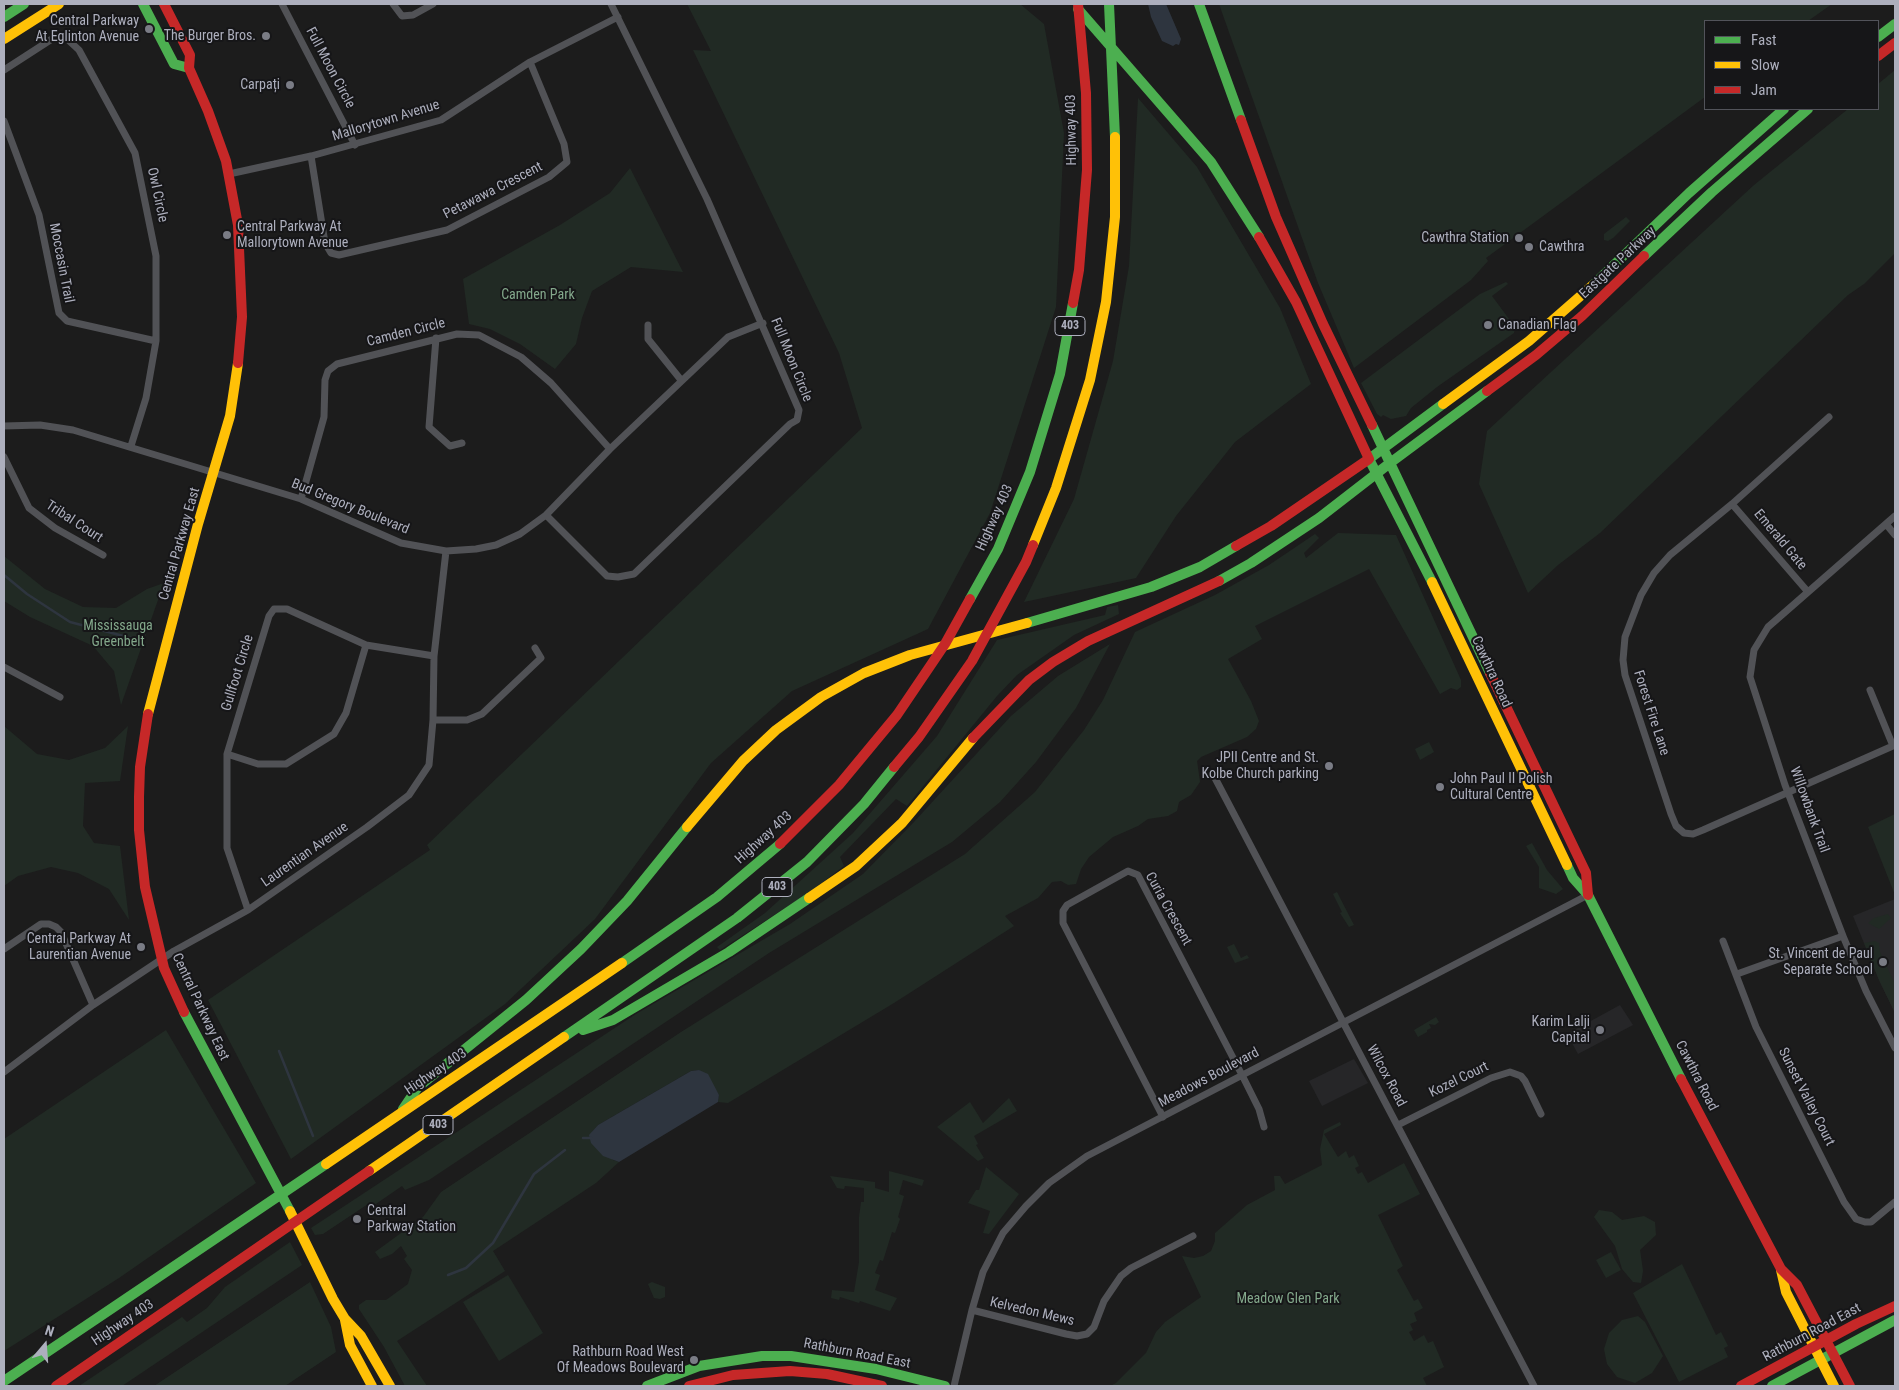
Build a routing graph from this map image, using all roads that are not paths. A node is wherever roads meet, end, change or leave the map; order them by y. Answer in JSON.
{"nodes":[{"id":1,"x":24,"y":4,"type":"edge"},
{"id":2,"x":59,"y":4,"type":"edge"},
{"id":3,"x":143,"y":4,"type":"edge"},
{"id":4,"x":164,"y":4,"type":"edge"},
{"id":5,"x":282,"y":4,"type":"edge"},
{"id":6,"x":393,"y":4,"type":"edge"},
{"id":7,"x":433,"y":4,"type":"edge"},
{"id":8,"x":611,"y":4,"type":"edge"},
{"id":9,"x":1073,"y":4,"type":"edge"},
{"id":10,"x":1078,"y":4,"type":"edge"},
{"id":11,"x":1108,"y":4,"type":"edge"},
{"id":12,"x":1199,"y":4,"type":"edge"},
{"id":13,"x":4,"y":17,"type":"edge"},
{"id":14,"x":618,"y":17,"type":"junction"},
{"id":15,"x":1895,"y":24,"type":"edge"},
{"id":16,"x":1879,"y":36,"type":"edge"},
{"id":17,"x":4,"y":39,"type":"edge"},
{"id":18,"x":1895,"y":43,"type":"edge"},
{"id":19,"x":1879,"y":55,"type":"edge"},
{"id":20,"x":530,"y":62,"type":"junction"},
{"id":21,"x":189,"y":68,"type":"junction"},
{"id":22,"x":4,"y":70,"type":"edge"},
{"id":23,"x":1783,"y":110,"type":"edge"},
{"id":24,"x":1807,"y":110,"type":"edge"},
{"id":25,"x":4,"y":121,"type":"edge"},
{"id":26,"x":355,"y":145,"type":"junction"},
{"id":27,"x":311,"y":156,"type":"junction"},
{"id":28,"x":229,"y":174,"type":"junction"},
{"id":29,"x":763,"y":322,"type":"junction"},
{"id":30,"x":648,"y":326,"type":"dead end"},
{"id":31,"x":436,"y":338,"type":"junction"},
{"id":32,"x":156,"y":341,"type":"junction"},
{"id":33,"x":681,"y":380,"type":"junction"},
{"id":34,"x":1829,"y":417,"type":"dead end"},
{"id":35,"x":4,"y":426,"type":"edge"},
{"id":36,"x":462,"y":444,"type":"dead end"},
{"id":37,"x":131,"y":446,"type":"junction"},
{"id":38,"x":1382,"y":448,"type":"junction"},
{"id":39,"x":610,"y":450,"type":"junction"},
{"id":40,"x":4,"y":457,"type":"edge"},
{"id":41,"x":1369,"y":459,"type":"junction"},
{"id":42,"x":1390,"y":463,"type":"junction"},
{"id":43,"x":214,"y":474,"type":"junction"},
{"id":44,"x":1376,"y":474,"type":"junction"},
{"id":45,"x":301,"y":499,"type":"junction"},
{"id":46,"x":1732,"y":504,"type":"junction"},
{"id":47,"x":546,"y":515,"type":"junction"},
{"id":48,"x":1895,"y":516,"type":"edge"},
{"id":49,"x":1886,"y":524,"type":"junction"},
{"id":50,"x":1895,"y":535,"type":"edge"},
{"id":51,"x":446,"y":550,"type":"junction"},
{"id":52,"x":102,"y":556,"type":"dead end"},
{"id":53,"x":1808,"y":592,"type":"junction"},
{"id":54,"x":366,"y":645,"type":"junction"},
{"id":55,"x":535,"y":648,"type":"dead end"},
{"id":56,"x":434,"y":656,"type":"junction"},
{"id":57,"x":4,"y":667,"type":"edge"},
{"id":58,"x":1870,"y":690,"type":"dead end"},
{"id":59,"x":60,"y":697,"type":"dead end"},
{"id":60,"x":433,"y":720,"type":"junction"},
{"id":61,"x":1894,"y":745,"type":"edge"},
{"id":62,"x":227,"y":754,"type":"junction"},
{"id":63,"x":1215,"y":778,"type":"dead end"},
{"id":64,"x":1788,"y":792,"type":"junction"},
{"id":65,"x":1588,"y":895,"type":"junction"},
{"id":66,"x":248,"y":910,"type":"junction"},
{"id":67,"x":1843,"y":936,"type":"junction"},
{"id":68,"x":1723,"y":941,"type":"dead end"},
{"id":69,"x":4,"y":949,"type":"edge"},
{"id":70,"x":161,"y":959,"type":"junction"},
{"id":71,"x":1737,"y":974,"type":"junction"},
{"id":72,"x":93,"y":1005,"type":"junction"},
{"id":73,"x":1343,"y":1022,"type":"junction"},
{"id":74,"x":570,"y":1033,"type":"junction"},
{"id":75,"x":1895,"y":1048,"type":"edge"},
{"id":76,"x":4,"y":1072,"type":"edge"},
{"id":77,"x":1242,"y":1075,"type":"junction"},
{"id":78,"x":399,"y":1114,"type":"junction"},
{"id":79,"x":1542,"y":1114,"type":"dead end"},
{"id":80,"x":1162,"y":1117,"type":"junction"},
{"id":81,"x":1398,"y":1125,"type":"junction"},
{"id":82,"x":1264,"y":1127,"type":"dead end"},
{"id":83,"x":1895,"y":1202,"type":"edge"},
{"id":84,"x":1193,"y":1236,"type":"dead end"},
{"id":85,"x":1781,"y":1269,"type":"junction"},
{"id":86,"x":1895,"y":1306,"type":"edge"},
{"id":87,"x":972,"y":1310,"type":"junction"},
{"id":88,"x":345,"y":1319,"type":"junction"},
{"id":89,"x":1895,"y":1320,"type":"edge"},
{"id":90,"x":1826,"y":1340,"type":"junction"},
{"id":91,"x":1814,"y":1347,"type":"junction"},
{"id":92,"x":1833,"y":1354,"type":"junction"},
{"id":93,"x":1821,"y":1360,"type":"junction"},
{"id":94,"x":4,"y":1381,"type":"edge"},
{"id":95,"x":56,"y":1386,"type":"edge"},
{"id":96,"x":372,"y":1386,"type":"edge"},
{"id":97,"x":390,"y":1386,"type":"edge"},
{"id":98,"x":647,"y":1386,"type":"edge"},
{"id":99,"x":689,"y":1386,"type":"edge"},
{"id":100,"x":882,"y":1386,"type":"edge"},
{"id":101,"x":945,"y":1386,"type":"edge"},
{"id":102,"x":954,"y":1386,"type":"edge"},
{"id":103,"x":1534,"y":1386,"type":"edge"},
{"id":104,"x":1741,"y":1386,"type":"edge"},
{"id":105,"x":1772,"y":1386,"type":"edge"},
{"id":106,"x":1834,"y":1386,"type":"edge"},
{"id":107,"x":1850,"y":1386,"type":"edge"}],
"edges":[{"from":1,"to":13,"type":"main road"},
{"from":2,"to":17,"type":"main road"},
{"from":3,"to":21,"type":"main road"},
{"from":4,"to":21,"type":"main road","name":"Central Parkway East"},
{"from":5,"to":26,"type":"street","name":"Full Moon Circle"},
{"from":6,"to":7,"type":"street"},
{"from":8,"to":14,"type":"street","name":"Full Moon Circle"},
{"from":9,"to":41,"type":"main road","name":"Cawthra Road"},
{"from":10,"to":78,"type":"main road","name":"Highway 403","number":"403"},
{"from":11,"to":74,"type":"main road","name":"Highway 403","number":"403"},
{"from":12,"to":38,"type":"main road","name":"Cawthra Road"},
{"from":14,"to":20,"type":"street","name":"Mallorytown Avenue"},
{"from":14,"to":29,"type":"street","name":"Full Moon Circle"},
{"from":15,"to":16,"type":"main road"},
{"from":18,"to":19,"type":"main road"},
{"from":20,"to":26,"type":"street","name":"Mallorytown Avenue"},
{"from":20,"to":27,"type":"street","name":"Petawawa Crescent"},
{"from":21,"to":28,"type":"main road","name":"Central Parkway East"},
{"from":22,"to":32,"type":"street","name":"Owl Circle"},
{"from":23,"to":38,"type":"main road","name":"Eastgate Parkway"},
{"from":24,"to":42,"type":"main road","name":"Eastgate Parkway"},
{"from":25,"to":32,"type":"street","name":"Moccasin Trail"},
{"from":26,"to":27,"type":"street","name":"Mallorytown Avenue"},
{"from":27,"to":28,"type":"street","name":"Mallorytown Avenue"},
{"from":28,"to":43,"type":"main road","name":"Central Parkway East"},
{"from":29,"to":33,"type":"street","name":"Bud Gregory Boulevard"},
{"from":29,"to":47,"type":"street","name":"Full Moon Circle"},
{"from":30,"to":33,"type":"street"},
{"from":31,"to":36,"type":"street"},
{"from":31,"to":39,"type":"street","name":"Camden Circle"},
{"from":31,"to":45,"type":"street","name":"Camden Circle"},
{"from":32,"to":37,"type":"street","name":"Owl Circle"},
{"from":33,"to":39,"type":"street","name":"Bud Gregory Boulevard"},
{"from":34,"to":46,"type":"street","name":"Forest Fire Lane"},
{"from":35,"to":37,"type":"street","name":"Bud Gregory Boulevard"},
{"from":37,"to":43,"type":"street","name":"Bud Gregory Boulevard"},
{"from":38,"to":41,"type":"main road","name":"Eastgate Parkway"},
{"from":38,"to":42,"type":"main road","name":"Cawthra Road"},
{"from":39,"to":47,"type":"street","name":"Bud Gregory Boulevard"},
{"from":40,"to":52,"type":"street","name":"Tribal Court"},
{"from":41,"to":44,"type":"main road","name":"Cawthra Road"},
{"from":41,"to":78,"type":"main road","name":"Eastgate Parkway"},
{"from":42,"to":44,"type":"main road","name":"Eastgate Parkway"},
{"from":42,"to":65,"type":"main road","name":"Cawthra Road"},
{"from":43,"to":45,"type":"street","name":"Bud Gregory Boulevard"},
{"from":43,"to":70,"type":"main road","name":"Central Parkway East"},
{"from":44,"to":65,"type":"main road","name":"Cawthra Road"},
{"from":44,"to":74,"type":"main road","name":"Eastgate Parkway"},
{"from":45,"to":51,"type":"street","name":"Bud Gregory Boulevard"},
{"from":46,"to":53,"type":"street","name":"Emerald Gate"},
{"from":46,"to":64,"type":"street","name":"Forest Fire Lane"},
{"from":47,"to":51,"type":"street","name":"Bud Gregory Boulevard"},
{"from":48,"to":49,"type":"street"},
{"from":49,"to":50,"type":"street"},
{"from":49,"to":53,"type":"street"},
{"from":51,"to":56,"type":"street","name":"Laurentian Avenue"},
{"from":53,"to":64,"type":"street","name":"Willowbank Trail"},
{"from":54,"to":56,"type":"street","name":"Gullfoot Circle"},
{"from":54,"to":62,"type":"street"},
{"from":54,"to":62,"type":"street","name":"Gullfoot Circle"},
{"from":55,"to":60,"type":"street"},
{"from":56,"to":60,"type":"street","name":"Laurentian Avenue"},
{"from":57,"to":59,"type":"street"},
{"from":58,"to":61,"type":"street"},
{"from":60,"to":66,"type":"street","name":"Laurentian Avenue"},
{"from":61,"to":64,"type":"street","name":"Forest Fire Lane"},
{"from":62,"to":66,"type":"street","name":"Gullfoot Circle"},
{"from":63,"to":73,"type":"street","name":"Wilcox Road"},
{"from":64,"to":67,"type":"street","name":"Willowbank Trail"},
{"from":65,"to":73,"type":"street","name":"Meadows Boulevard"},
{"from":65,"to":85,"type":"main road","name":"Cawthra Road"},
{"from":66,"to":70,"type":"street","name":"Laurentian Avenue"},
{"from":67,"to":71,"type":"street"},
{"from":67,"to":75,"type":"street","name":"Willowbank Trail"},
{"from":68,"to":71,"type":"street","name":"Sunset Valley Court"},
{"from":69,"to":72,"type":"street"},
{"from":70,"to":72,"type":"street","name":"Laurentian Avenue"},
{"from":70,"to":88,"type":"main road","name":"Central Parkway East"},
{"from":71,"to":83,"type":"street","name":"Sunset Valley Court"},
{"from":72,"to":76,"type":"street","name":"Laurentian Avenue"},
{"from":73,"to":77,"type":"street","name":"Meadows Boulevard"},
{"from":73,"to":81,"type":"street","name":"Wilcox Road"},
{"from":74,"to":95,"type":"main road","name":"Highway 403","number":"403"},
{"from":77,"to":80,"type":"street","name":"Meadows Boulevard"},
{"from":77,"to":80,"type":"street","name":"Curia Crescent"},
{"from":77,"to":82,"type":"street","name":"Curia Crescent"},
{"from":78,"to":94,"type":"main road","name":"Highway 403","number":"403"},
{"from":79,"to":81,"type":"street","name":"Kozel Court"},
{"from":80,"to":87,"type":"street","name":"Meadows Boulevard"},
{"from":81,"to":103,"type":"street","name":"Wilcox Road"},
{"from":84,"to":87,"type":"street","name":"Kelvedon Mews"},
{"from":85,"to":90,"type":"main road","name":"Cawthra Road"},
{"from":85,"to":91,"type":"main road","name":"Cawthra Road"},
{"from":86,"to":90,"type":"main road","name":"Rathburn Road East"},
{"from":87,"to":102,"type":"street","name":"Meadows Boulevard"},
{"from":88,"to":96,"type":"main road","name":"Central Parkway East"},
{"from":88,"to":97,"type":"main road","name":"Central Parkway East"},
{"from":89,"to":92,"type":"main road","name":"Rathburn Road East"},
{"from":90,"to":91,"type":"main road","name":"Rathburn Road East"},
{"from":90,"to":92,"type":"main road","name":"Cawthra Road"},
{"from":91,"to":93,"type":"main road","name":"Cawthra Road"},
{"from":91,"to":104,"type":"main road","name":"Rathburn Road East"},
{"from":92,"to":93,"type":"main road","name":"Rathburn Road East"},
{"from":92,"to":107,"type":"main road","name":"Cawthra Road"},
{"from":93,"to":105,"type":"main road","name":"Rathburn Road East"},
{"from":93,"to":106,"type":"main road","name":"Cawthra Road"},
{"from":98,"to":101,"type":"main road","name":"Rathburn Road East"},
{"from":99,"to":100,"type":"main road","name":"Rathburn Road East"}]}
